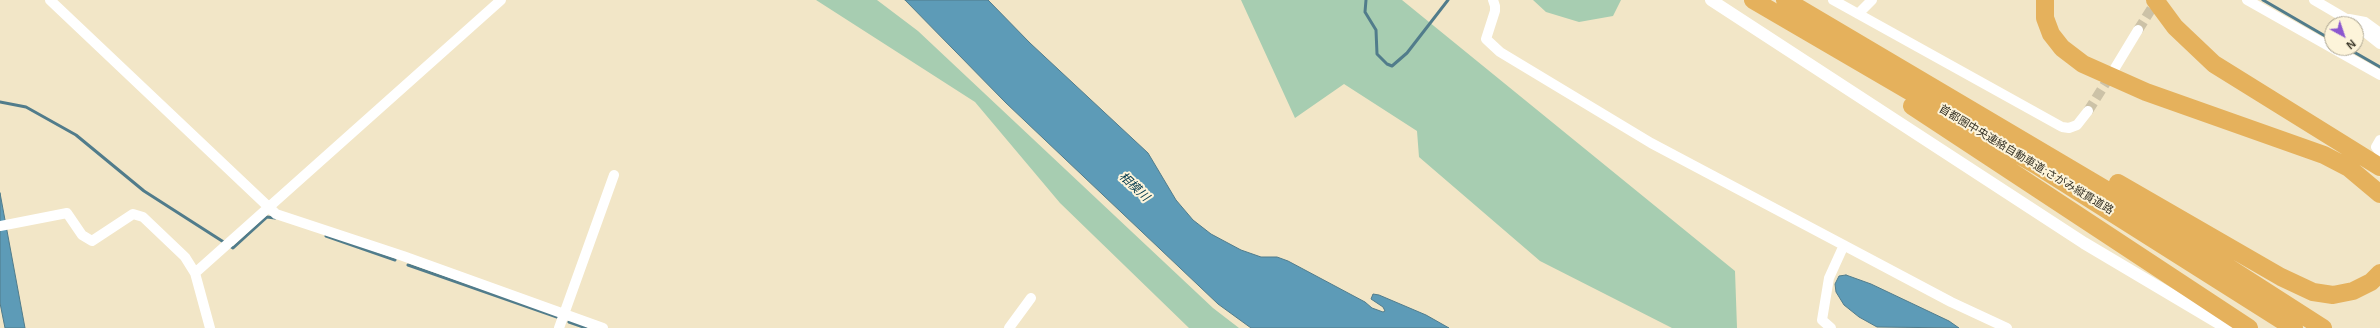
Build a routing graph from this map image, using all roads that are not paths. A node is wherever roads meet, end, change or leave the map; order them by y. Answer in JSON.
{"nodes":[{"id":1,"x":50,"y":0,"type":"edge"},
{"id":2,"x":502,"y":0,"type":"edge"},
{"id":3,"x":1492,"y":0,"type":"edge"},
{"id":4,"x":1712,"y":0,"type":"edge"},
{"id":5,"x":1749,"y":0,"type":"edge"},
{"id":6,"x":1754,"y":0,"type":"edge"},
{"id":7,"x":1785,"y":0,"type":"edge"},
{"id":8,"x":1833,"y":0,"type":"edge"},
{"id":9,"x":1872,"y":0,"type":"edge"},
{"id":10,"x":2045,"y":0,"type":"edge"},
{"id":11,"x":2155,"y":0,"type":"edge"},
{"id":12,"x":2247,"y":0,"type":"edge"},
{"id":13,"x":2314,"y":0,"type":"edge"},
{"id":14,"x":1858,"y":14,"type":"junction"},
{"id":15,"x":2341,"y":16,"type":"edge"},
{"id":16,"x":2364,"y":22,"type":"edge"},
{"id":17,"x":2138,"y":30,"type":"tunnel mouth"},
{"id":18,"x":2364,"y":32,"type":"edge"},
{"id":19,"x":2380,"y":33,"type":"edge"},
{"id":20,"x":2324,"y":43,"type":"edge"},
{"id":21,"x":2380,"y":44,"type":"edge"},
{"id":22,"x":2346,"y":56,"type":"edge"},
{"id":23,"x":2115,"y":68,"type":"tunnel mouth"},
{"id":24,"x":2380,"y":75,"type":"edge"},
{"id":25,"x":1964,"y":104,"type":"junction"},
{"id":26,"x":2088,"y":111,"type":"tunnel mouth"},
{"id":27,"x":2380,"y":140,"type":"edge"},
{"id":28,"x":2380,"y":152,"type":"edge"},
{"id":29,"x":2349,"y":168,"type":"junction"},
{"id":30,"x":2380,"y":168,"type":"edge"},
{"id":31,"x":614,"y":175,"type":"dead end"},
{"id":32,"x":2380,"y":187,"type":"edge"},
{"id":33,"x":2380,"y":194,"type":"edge"},
{"id":34,"x":269,"y":209,"type":"junction"},
{"id":35,"x":4,"y":225,"type":"edge"},
{"id":36,"x":1844,"y":245,"type":"junction"},
{"id":37,"x":195,"y":273,"type":"junction"},
{"id":38,"x":2380,"y":273,"type":"edge"},
{"id":39,"x":1031,"y":298,"type":"dead end"},
{"id":40,"x":563,"y":314,"type":"junction"},
{"id":41,"x":210,"y":328,"type":"edge"},
{"id":42,"x":559,"y":328,"type":"edge"},
{"id":43,"x":603,"y":328,"type":"edge"},
{"id":44,"x":1009,"y":328,"type":"edge"},
{"id":45,"x":1831,"y":328,"type":"edge"},
{"id":46,"x":2007,"y":328,"type":"edge"},
{"id":47,"x":2227,"y":328,"type":"edge"},
{"id":48,"x":2249,"y":328,"type":"edge"},
{"id":49,"x":2294,"y":328,"type":"edge"},
{"id":50,"x":2322,"y":328,"type":"edge"}],
"edges":[{"from":1,"to":34,"type":"street"},
{"from":2,"to":34,"type":"street"},
{"from":3,"to":36,"type":"street"},
{"from":4,"to":47,"type":"street"},
{"from":5,"to":48,"type":"highway"},
{"from":6,"to":49,"type":"highway","name":"首都圏中央連絡自動車道;さがみ縦貫道路"},
{"from":7,"to":25,"type":"highway","name":"首都圏中央連絡自動車道;さがみ縦貫道路"},
{"from":8,"to":14,"type":"street"},
{"from":9,"to":14,"type":"street"},
{"from":10,"to":29,"type":"highway"},
{"from":11,"to":30,"type":"highway"},
{"from":12,"to":20,"type":"street"},
{"from":13,"to":15,"type":"street"},
{"from":14,"to":26,"type":"street"},
{"from":16,"to":19,"type":"street"},
{"from":17,"to":23,"type":"street"},
{"from":18,"to":21,"type":"street"},
{"from":22,"to":24,"type":"street"},
{"from":25,"to":38,"type":"highway"},
{"from":25,"to":50,"type":"highway","name":"首都圏中央連絡自動車道;さがみ縦貫道路"},
{"from":27,"to":28,"type":"street"},
{"from":29,"to":32,"type":"highway"},
{"from":29,"to":33,"type":"highway"},
{"from":31,"to":40,"type":"street"},
{"from":34,"to":37,"type":"street"},
{"from":34,"to":40,"type":"street"},
{"from":35,"to":37,"type":"street"},
{"from":36,"to":45,"type":"street"},
{"from":36,"to":46,"type":"street"},
{"from":37,"to":41,"type":"street"},
{"from":39,"to":44,"type":"street"},
{"from":40,"to":42,"type":"street"},
{"from":40,"to":43,"type":"street"}]}
